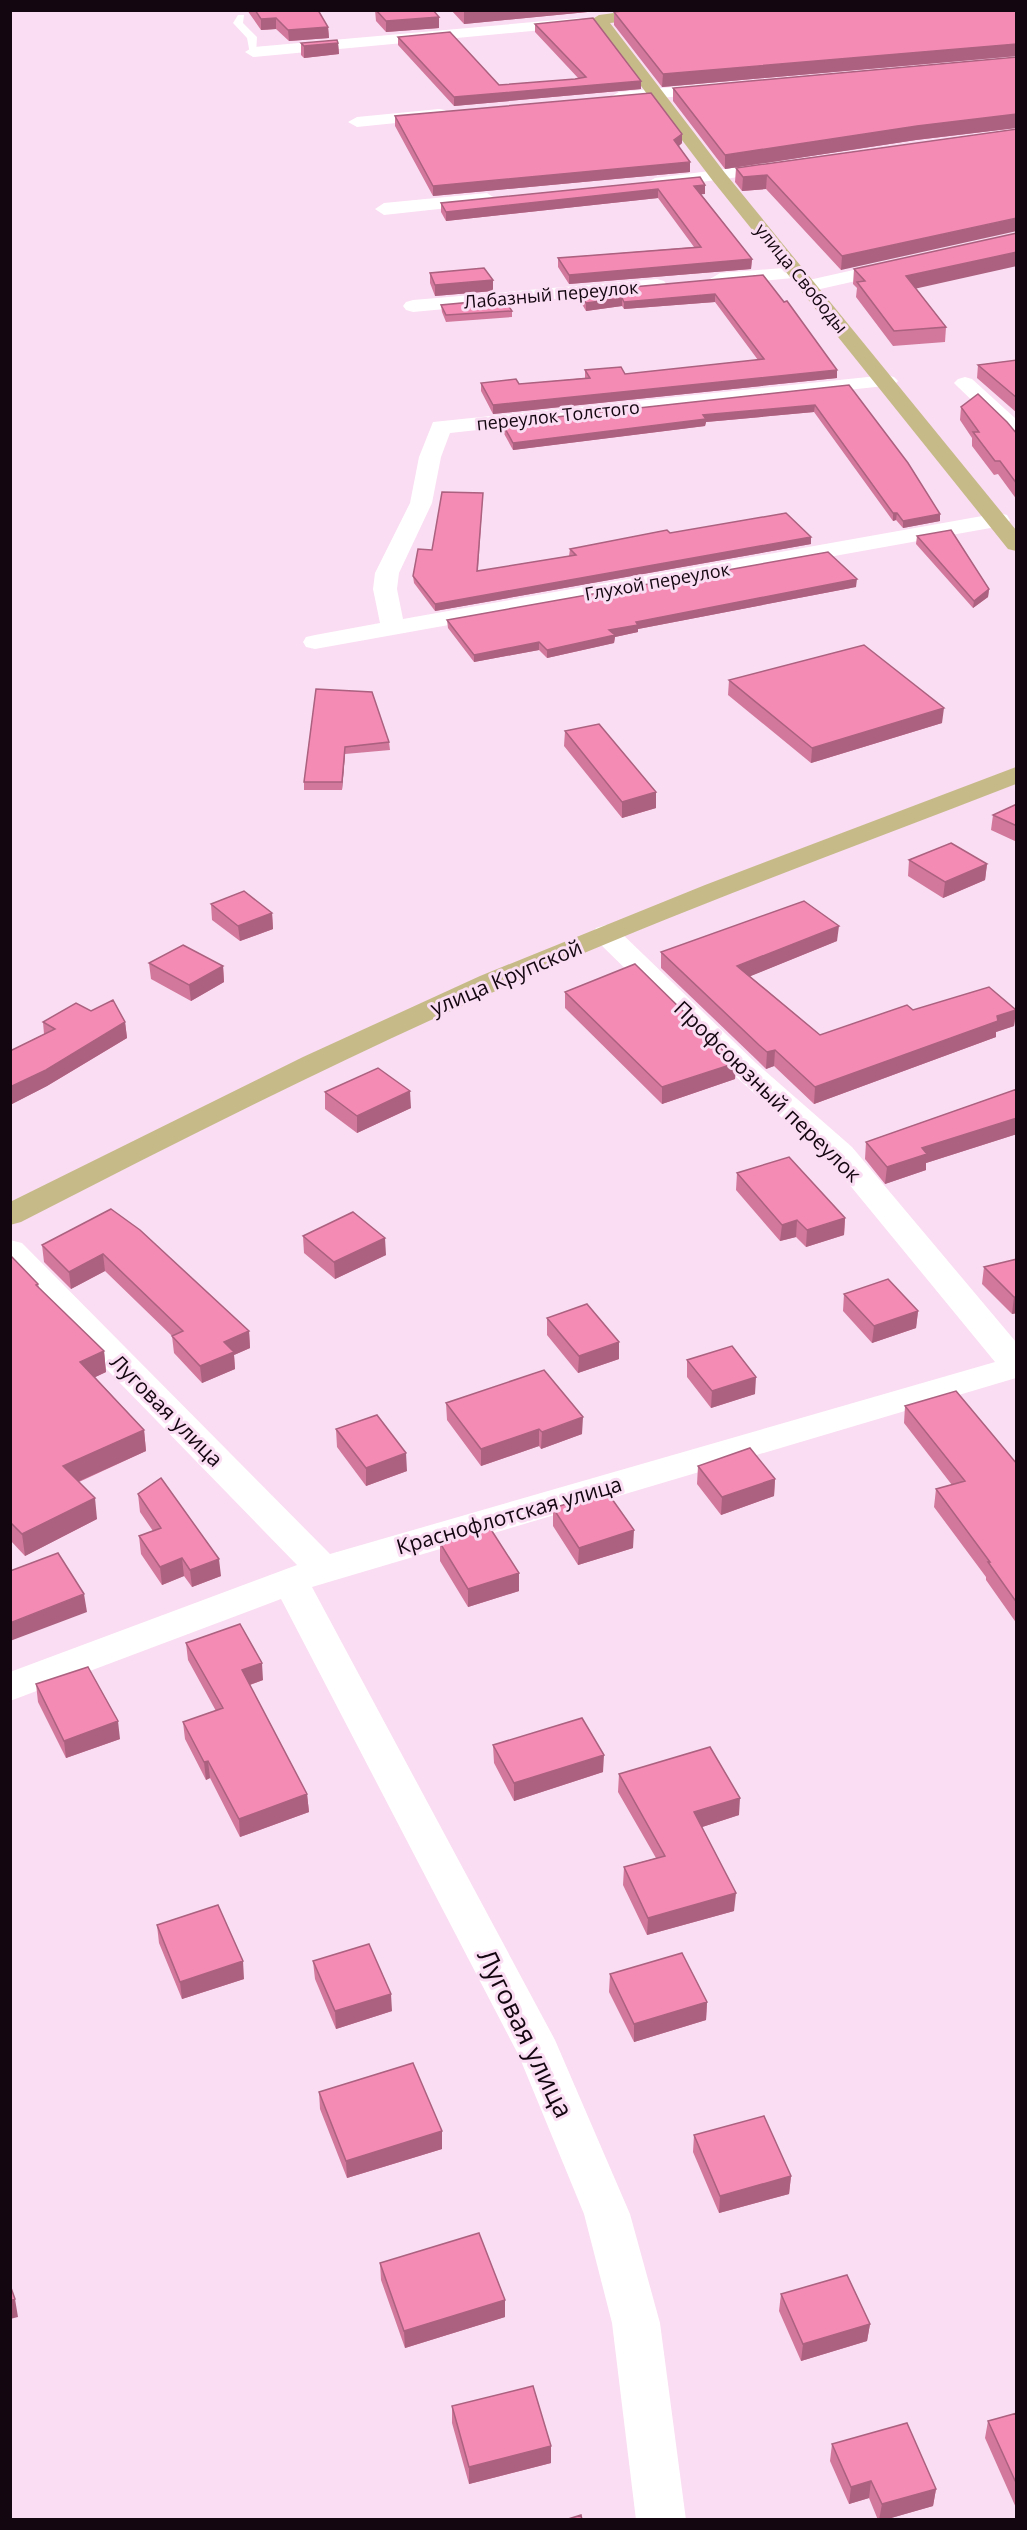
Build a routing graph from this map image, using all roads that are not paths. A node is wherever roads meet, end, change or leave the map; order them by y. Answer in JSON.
{"nodes":[{"id":1,"x":680,"y":10,"type":"edge"},
{"id":2,"x":595,"y":16,"type":"edge"},
{"id":3,"x":241,"y":17,"type":"dead end"},
{"id":4,"x":253,"y":52,"type":"joint"},
{"id":5,"x":736,"y":87,"type":"edge"},
{"id":6,"x":654,"y":94,"type":"junction"},
{"id":7,"x":607,"y":98,"type":"edge"},
{"id":8,"x":452,"y":113,"type":"edge"},
{"id":9,"x":357,"y":122,"type":"dead end"},
{"id":10,"x":800,"y":164,"type":"edge"},
{"id":11,"x":719,"y":177,"type":"junction"},
{"id":12,"x":635,"y":185,"type":"edge"},
{"id":13,"x":504,"y":197,"type":"edge"},
{"id":14,"x":384,"y":209,"type":"dead end"},
{"id":15,"x":912,"y":263,"type":"edge"},
{"id":16,"x":802,"y":279,"type":"junction"},
{"id":17,"x":703,"y":281,"type":"edge"},
{"id":18,"x":680,"y":283,"type":"edge"},
{"id":19,"x":413,"y":306,"type":"dead end"},
{"id":20,"x":887,"y":381,"type":"junction"},
{"id":21,"x":965,"y":384,"type":"dead end"},
{"id":22,"x":1017,"y":430,"type":"edge"},
{"id":23,"x":999,"y":520,"type":"junction"},
{"id":24,"x":1017,"y":544,"type":"edge"},
{"id":25,"x":393,"y":628,"type":"junction"},
{"id":26,"x":315,"y":642,"type":"dead end"},
{"id":27,"x":1017,"y":775,"type":"edge"},
{"id":28,"x":606,"y":934,"type":"junction"},
{"id":29,"x":874,"y":1143,"type":"edge"},
{"id":30,"x":841,"y":1154,"type":"junction"},
{"id":31,"x":10,"y":1215,"type":"edge"},
{"id":32,"x":10,"y":1250,"type":"edge"},
{"id":33,"x":1017,"y":1366,"type":"edge"},
{"id":34,"x":307,"y":1575,"type":"junction"},
{"id":35,"x":10,"y":1688,"type":"edge"},
{"id":36,"x":661,"y":2520,"type":"edge"}],
"edges":[{"from":1,"to":2,"type":"main road"},
{"from":2,"to":4,"type":"street"},
{"from":2,"to":6,"type":"main road","name":"улица Свободы"},
{"from":3,"to":4,"type":"lane"},
{"from":5,"to":6,"type":"street"},
{"from":6,"to":7,"type":"street"},
{"from":6,"to":11,"type":"main road","name":"улица Свободы"},
{"from":8,"to":9,"type":"street"},
{"from":10,"to":11,"type":"street"},
{"from":11,"to":12,"type":"street"},
{"from":11,"to":16,"type":"main road","name":"улица Свободы"},
{"from":13,"to":14,"type":"street"},
{"from":15,"to":16,"type":"street"},
{"from":16,"to":17,"type":"street"},
{"from":16,"to":20,"type":"main road","name":"улица Свободы"},
{"from":18,"to":19,"type":"street","name":"Лабазный переулок"},
{"from":20,"to":23,"type":"main road","name":"улица Свободы"},
{"from":20,"to":25,"type":"street","name":"переулок Толстого"},
{"from":21,"to":22,"type":"street"},
{"from":23,"to":24,"type":"main road","name":"улица Свободы"},
{"from":23,"to":25,"type":"street","name":"Глухой переулок"},
{"from":25,"to":26,"type":"street","name":"Глухой переулок"},
{"from":27,"to":28,"type":"main road","name":"улица Крупской"},
{"from":28,"to":30,"type":"street","name":"Профсоюзный переулок"},
{"from":28,"to":31,"type":"main road","name":"улица Крупской"},
{"from":29,"to":30,"type":"street"},
{"from":30,"to":33,"type":"street","name":"Профсоюзный переулок"},
{"from":32,"to":34,"type":"street","name":"Луговая улица"},
{"from":33,"to":34,"type":"street","name":"Краснофлотская улица"},
{"from":34,"to":35,"type":"street","name":"Краснофлотская улица"},
{"from":34,"to":36,"type":"street","name":"Луговая улица"}]}
